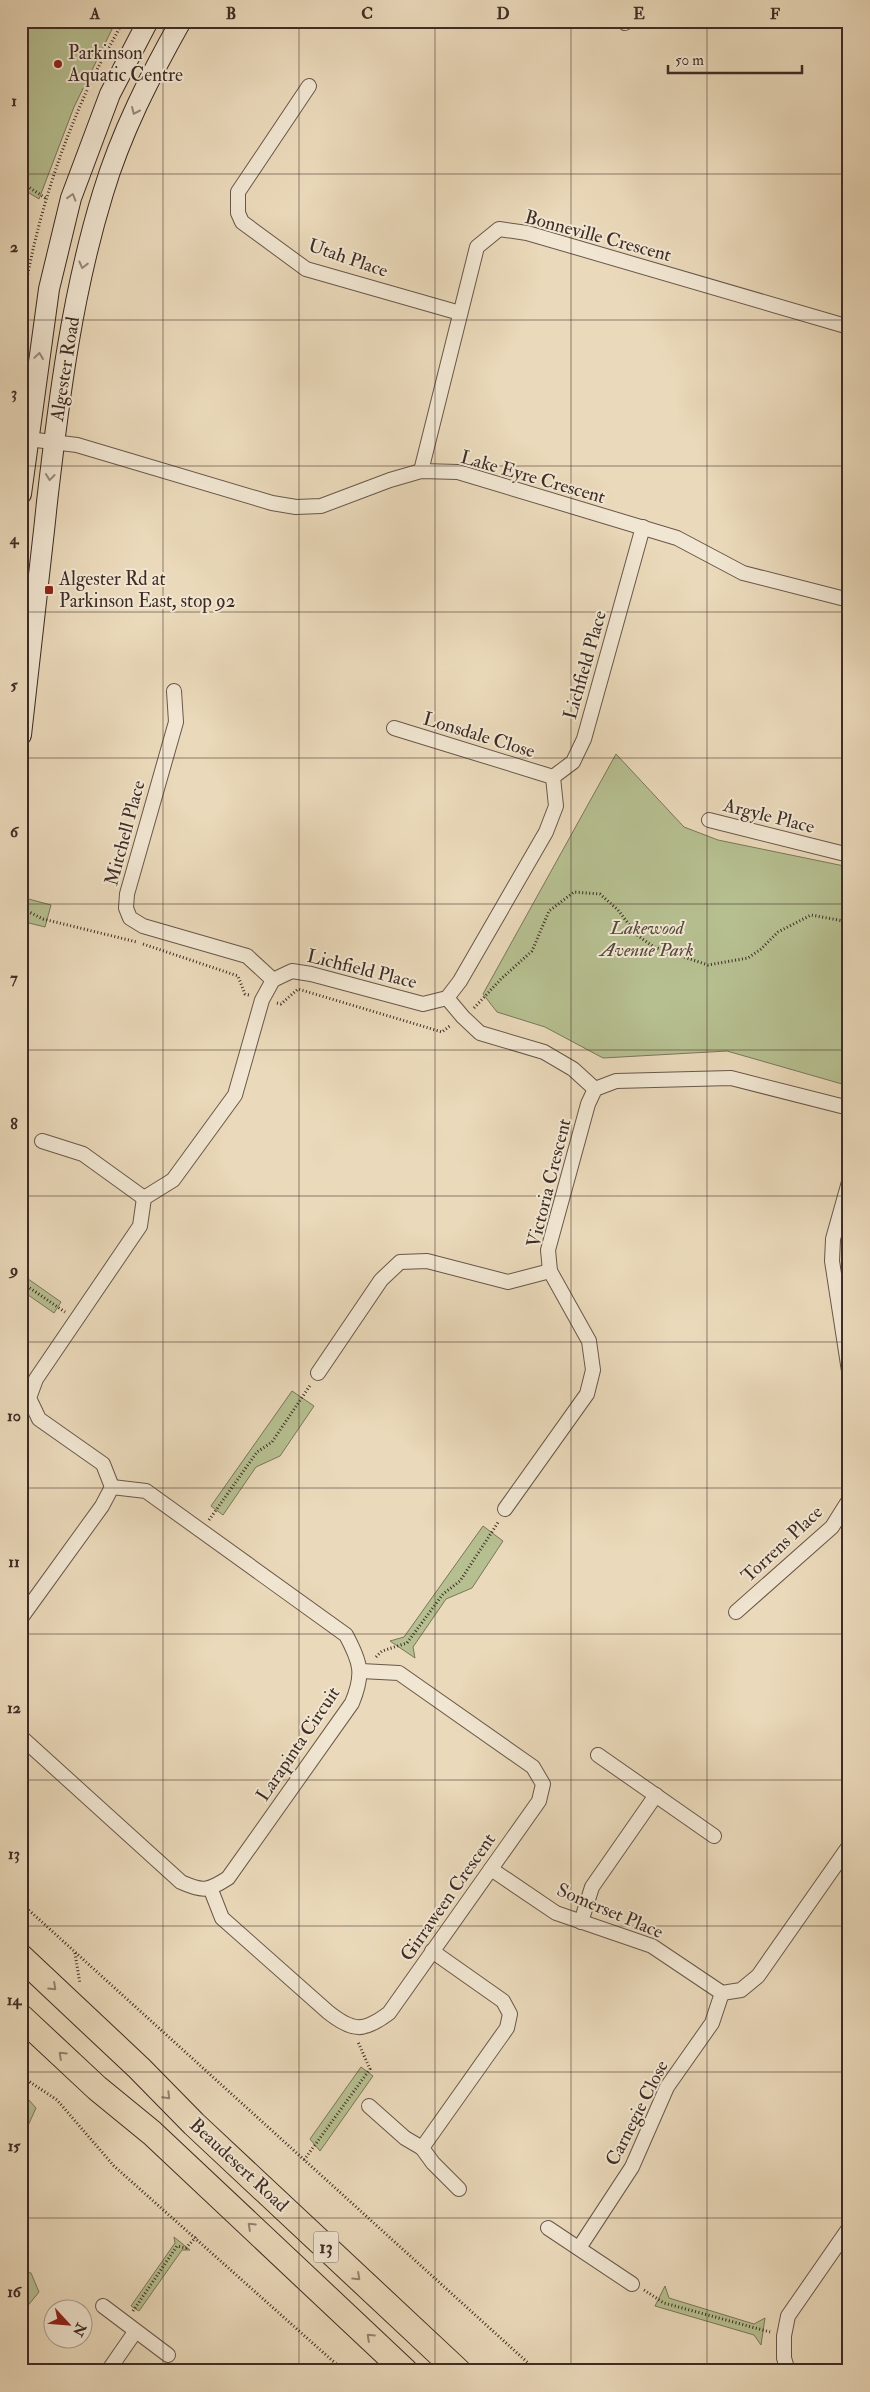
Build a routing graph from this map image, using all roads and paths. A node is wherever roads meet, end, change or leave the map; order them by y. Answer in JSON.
{"nodes":[{"id":1,"x":148,"y":21,"type":"edge"},
{"id":2,"x":181,"y":21,"type":"edge"},
{"id":3,"x":309,"y":86,"type":"dead end"},
{"id":4,"x":21,"y":182,"type":"edge"},
{"id":5,"x":47,"y":199,"type":"dead end"},
{"id":6,"x":460,"y":312,"type":"junction"},
{"id":7,"x":849,"y":327,"type":"edge"},
{"id":8,"x":28,"y":439,"type":"junction"},
{"id":9,"x":54,"y":441,"type":"junction"},
{"id":10,"x":421,"y":471,"type":"junction"},
{"id":11,"x":21,"y":494,"type":"edge"},
{"id":12,"x":643,"y":527,"type":"junction"},
{"id":13,"x":849,"y":600,"type":"edge"},
{"id":14,"x":174,"y":691,"type":"dead end"},
{"id":15,"x":394,"y":728,"type":"dead end"},
{"id":16,"x":21,"y":736,"type":"edge"},
{"id":17,"x":553,"y":777,"type":"junction"},
{"id":18,"x":709,"y":820,"type":"dead end"},
{"id":19,"x":849,"y":856,"type":"edge"},
{"id":20,"x":849,"y":922,"type":"edge"},
{"id":21,"x":273,"y":980,"type":"junction"},
{"id":22,"x":447,"y":998,"type":"junction"},
{"id":23,"x":463,"y":1018,"type":"junction"},
{"id":24,"x":595,"y":1089,"type":"junction"},
{"id":25,"x":849,"y":1108,"type":"edge"},
{"id":26,"x":42,"y":1141,"type":"dead end"},
{"id":27,"x":849,"y":1182,"type":"edge"},
{"id":28,"x":144,"y":1198,"type":"junction"},
{"id":29,"x":550,"y":1271,"type":"junction"},
{"id":30,"x":21,"y":1282,"type":"edge"},
{"id":31,"x":76,"y":1320,"type":"junction"},
{"id":32,"x":849,"y":1371,"type":"edge"},
{"id":33,"x":318,"y":1373,"type":"joint"},
{"id":34,"x":112,"y":1486,"type":"junction"},
{"id":35,"x":849,"y":1500,"type":"edge"},
{"id":36,"x":505,"y":1509,"type":"joint"},
{"id":37,"x":201,"y":1531,"type":"junction"},
{"id":38,"x":736,"y":1612,"type":"dead end"},
{"id":39,"x":21,"y":1618,"type":"edge"},
{"id":40,"x":367,"y":1671,"type":"junction"},
{"id":41,"x":21,"y":1737,"type":"edge"},
{"id":42,"x":598,"y":1754,"type":"dead end"},
{"id":43,"x":656,"y":1795,"type":"junction"},
{"id":44,"x":714,"y":1836,"type":"dead end"},
{"id":45,"x":849,"y":1846,"type":"edge"},
{"id":46,"x":492,"y":1869,"type":"junction"},
{"id":47,"x":211,"y":1890,"type":"junction"},
{"id":48,"x":21,"y":1902,"type":"edge"},
{"id":49,"x":581,"y":1922,"type":"junction"},
{"id":50,"x":432,"y":1952,"type":"junction"},
{"id":51,"x":21,"y":1957,"type":"edge"},
{"id":52,"x":722,"y":1993,"type":"junction"},
{"id":53,"x":21,"y":2017,"type":"edge"},
{"id":54,"x":364,"y":2040,"type":"dead end"},
{"id":55,"x":21,"y":2076,"type":"edge"},
{"id":56,"x":369,"y":2106,"type":"dead end"},
{"id":57,"x":422,"y":2148,"type":"junction"},
{"id":58,"x":304,"y":2160,"type":"junction"},
{"id":59,"x":459,"y":2190,"type":"dead end"},
{"id":60,"x":548,"y":2228,"type":"dead end"},
{"id":61,"x":849,"y":2228,"type":"edge"},
{"id":62,"x":196,"y":2237,"type":"junction"},
{"id":63,"x":579,"y":2248,"type":"junction"},
{"id":64,"x":632,"y":2284,"type":"joint"},
{"id":65,"x":103,"y":2306,"type":"dead end"},
{"id":66,"x":130,"y":2328,"type":"junction"},
{"id":67,"x":784,"y":2336,"type":"junction"},
{"id":68,"x":168,"y":2355,"type":"dead end"},
{"id":69,"x":337,"y":2364,"type":"junction"},
{"id":70,"x":108,"y":2371,"type":"edge"},
{"id":71,"x":332,"y":2371,"type":"edge"},
{"id":72,"x":344,"y":2371,"type":"edge"},
{"id":73,"x":405,"y":2371,"type":"edge"},
{"id":74,"x":458,"y":2371,"type":"edge"},
{"id":75,"x":537,"y":2371,"type":"edge"},
{"id":76,"x":788,"y":2371,"type":"edge"}],
"edges":[{"from":8,"to":1,"type":"main road","name":"Algester Road","one_way":true},
{"from":2,"to":9,"type":"main road","name":"Algester Road","one_way":true},
{"from":3,"to":6,"type":"street","name":"Utah Place"},
{"from":4,"to":5,"type":"path"},
{"from":6,"to":7,"type":"street","name":"Bonneville Crescent"},
{"from":6,"to":10,"type":"street","name":"Bonneville Crescent"},
{"from":8,"to":9,"type":"street","name":"Lake Eyre Crescent"},
{"from":8,"to":11,"type":"main road","name":"Algester Road"},
{"from":9,"to":10,"type":"street","name":"Lake Eyre Crescent"},
{"from":9,"to":16,"type":"main road","name":"Algester Road","one_way":true},
{"from":10,"to":12,"type":"street","name":"Lake Eyre Crescent"},
{"from":12,"to":13,"type":"street","name":"Lake Eyre Crescent"},
{"from":12,"to":17,"type":"street","name":"Lichfield Place"},
{"from":14,"to":21,"type":"street","name":"Mitchell Place"},
{"from":15,"to":17,"type":"street","name":"Lonsdale Close"},
{"from":17,"to":22,"type":"street"},
{"from":18,"to":19,"type":"street","name":"Argyle Place"},
{"from":20,"to":23,"type":"path"},
{"from":21,"to":22,"type":"street","name":"Lichfield Place"},
{"from":21,"to":28,"type":"street"},
{"from":22,"to":23,"type":"street"},
{"from":23,"to":24,"type":"street"},
{"from":24,"to":25,"type":"street"},
{"from":24,"to":29,"type":"street","name":"Victoria Crescent"},
{"from":26,"to":28,"type":"street"},
{"from":27,"to":32,"type":"street"},
{"from":28,"to":31,"type":"street"},
{"from":29,"to":33,"type":"street"},
{"from":29,"to":36,"type":"street","name":"Victoria Crescent"},
{"from":30,"to":31,"type":"path"},
{"from":31,"to":34,"type":"street"},
{"from":33,"to":37,"type":"path"},
{"from":34,"to":37,"type":"street"},
{"from":34,"to":39,"type":"street"},
{"from":35,"to":38,"type":"street","name":"Torrens Place"},
{"from":36,"to":40,"type":"path"},
{"from":37,"to":40,"type":"street"},
{"from":40,"to":46,"type":"street","name":"Girraween Crescent"},
{"from":40,"to":47,"type":"street","name":"Larapinta Circuit"},
{"from":41,"to":47,"type":"street"},
{"from":42,"to":43,"type":"street"},
{"from":43,"to":44,"type":"street"},
{"from":43,"to":49,"type":"street"},
{"from":45,"to":52,"type":"street"},
{"from":46,"to":49,"type":"street","name":"Somerset Place"},
{"from":46,"to":50,"type":"street","name":"Girraween Crescent"},
{"from":47,"to":50,"type":"street","name":"Girraween Crescent"},
{"from":48,"to":58,"type":"path"},
{"from":49,"to":52,"type":"street","name":"Somerset Place"},
{"from":50,"to":57,"type":"street"},
{"from":51,"to":74,"type":"highway","name":"Beaudesert Road","number":"13","one_way":true},
{"from":52,"to":63,"type":"street","name":"Carnegie Close"},
{"from":73,"to":53,"type":"highway","name":"Beaudesert Road","number":"13","one_way":true},
{"from":54,"to":58,"type":"path"},
{"from":55,"to":62,"type":"path"},
{"from":56,"to":57,"type":"street"},
{"from":57,"to":59,"type":"street"},
{"from":58,"to":75,"type":"path"},
{"from":60,"to":63,"type":"street"},
{"from":61,"to":67,"type":"street"},
{"from":62,"to":66,"type":"path"},
{"from":62,"to":69,"type":"path"},
{"from":63,"to":64,"type":"street"},
{"from":64,"to":67,"type":"path"},
{"from":65,"to":66,"type":"street"},
{"from":66,"to":68,"type":"street"},
{"from":66,"to":70,"type":"street"},
{"from":67,"to":76,"type":"street"},
{"from":69,"to":71,"type":"path"},
{"from":69,"to":72,"type":"path"}]}
